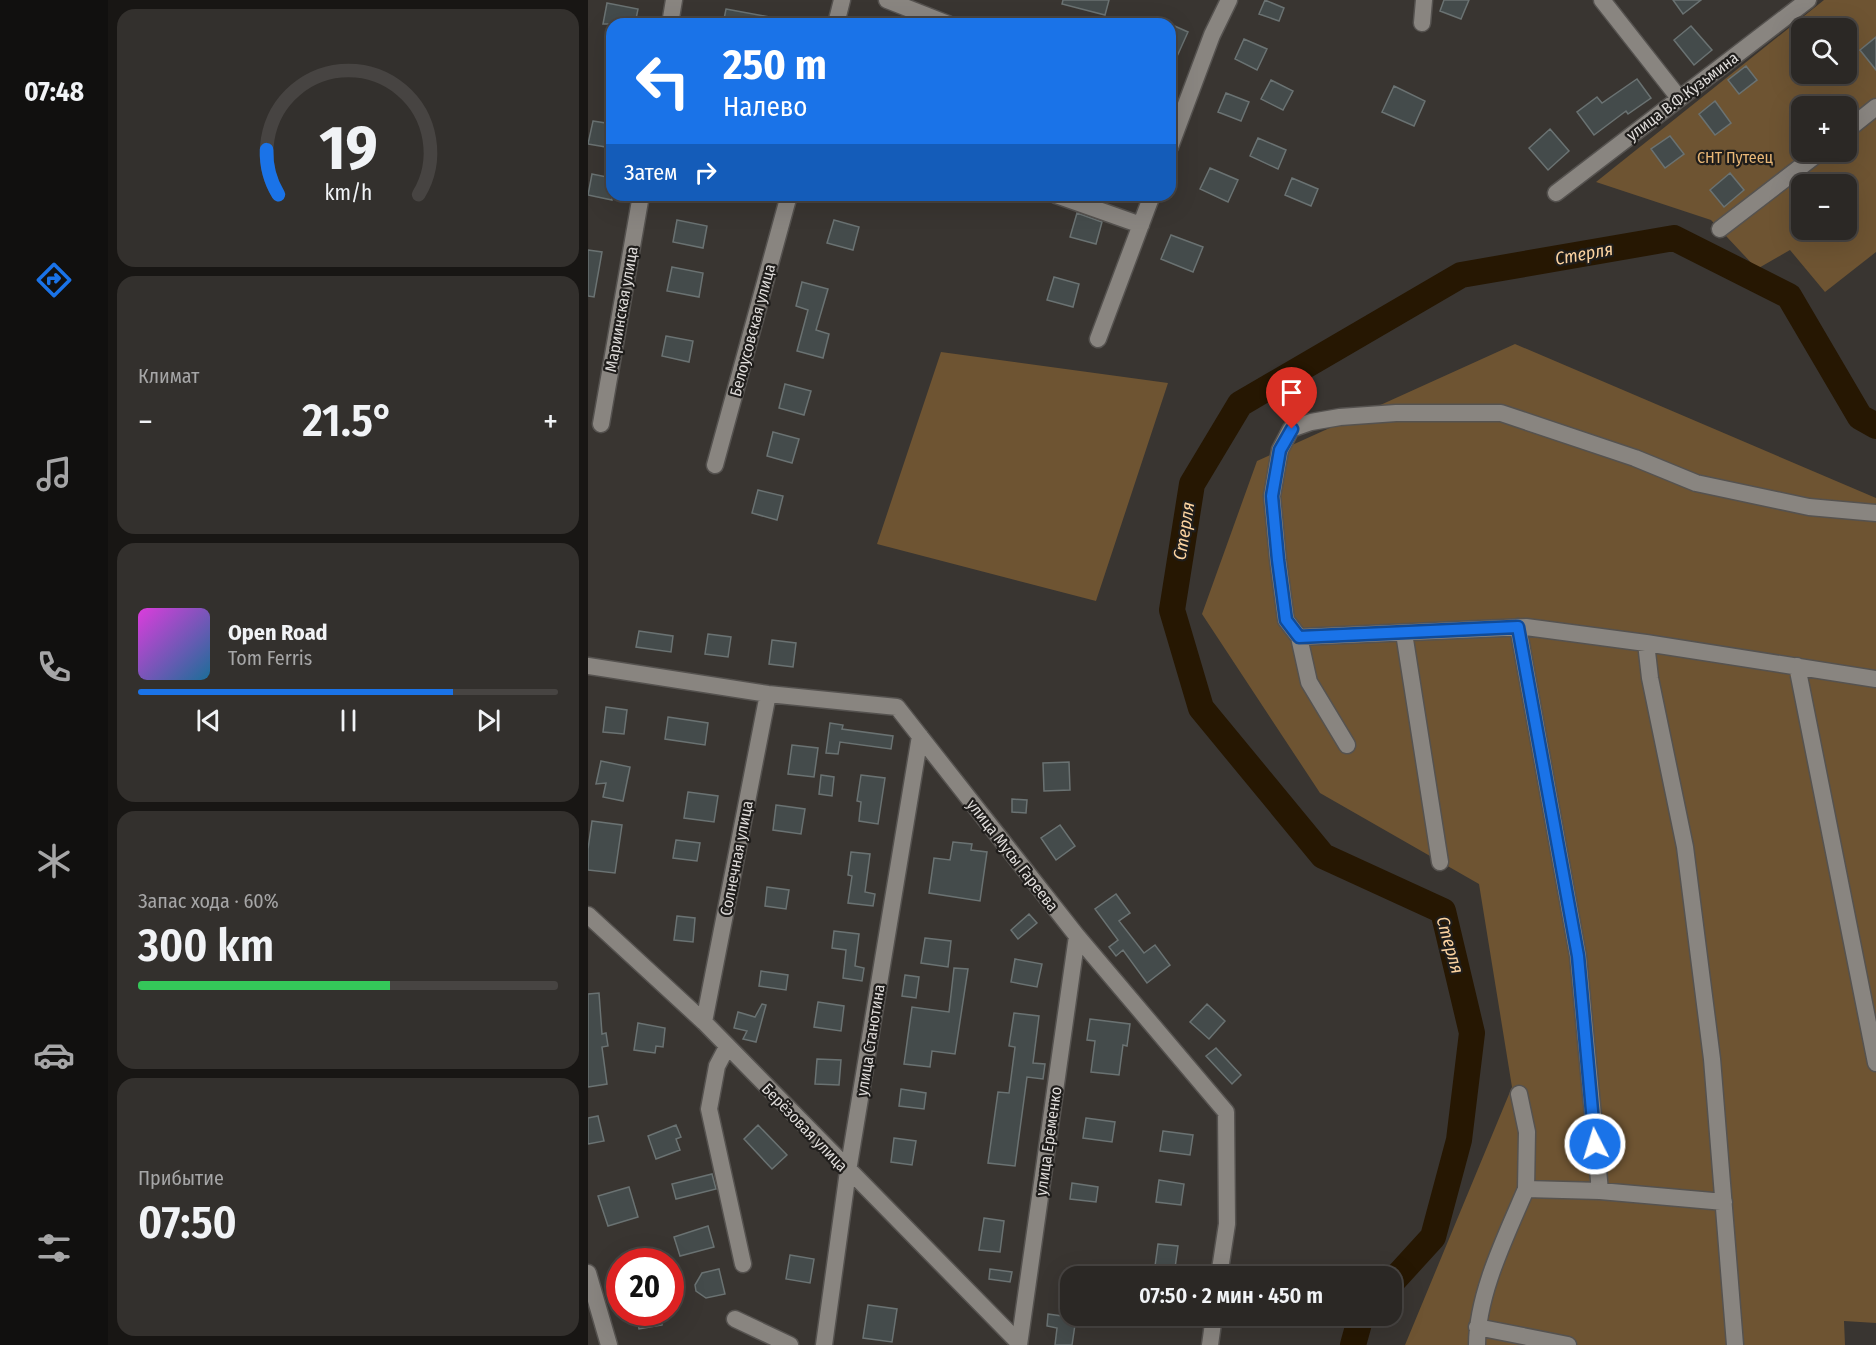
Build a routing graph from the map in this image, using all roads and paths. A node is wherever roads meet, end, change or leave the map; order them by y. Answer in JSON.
{"nodes":[{"id":1,"x":674,"y":0,"type":"edge"},
{"id":2,"x":843,"y":0,"type":"edge"},
{"id":3,"x":887,"y":0,"type":"edge"},
{"id":4,"x":1229,"y":0,"type":"edge"},
{"id":5,"x":1424,"y":0,"type":"edge"},
{"id":6,"x":1602,"y":0,"type":"edge"},
{"id":7,"x":1808,"y":0,"type":"edge"},
{"id":8,"x":671,"y":18,"type":"edge"},
{"id":9,"x":838,"y":18,"type":"edge"},
{"id":10,"x":933,"y":18,"type":"edge"},
{"id":11,"x":1422,"y":22,"type":"dead end"},
{"id":12,"x":1679,"y":98,"type":"junction"},
{"id":13,"x":1876,"y":107,"type":"edge"},
{"id":14,"x":1857,"y":122,"type":"edge"},
{"id":15,"x":1176,"y":131,"type":"edge"},
{"id":16,"x":1807,"y":162,"type":"edge"},
{"id":17,"x":1556,"y":193,"type":"dead end"},
{"id":18,"x":640,"y":201,"type":"edge"},
{"id":19,"x":787,"y":201,"type":"edge"},
{"id":20,"x":1073,"y":201,"type":"edge"},
{"id":21,"x":1150,"y":201,"type":"edge"},
{"id":22,"x":1141,"y":225,"type":"junction"},
{"id":23,"x":1720,"y":229,"type":"dead end"},
{"id":24,"x":1098,"y":339,"type":"dead end"},
{"id":25,"x":602,"y":424,"type":"dead end"},
{"id":26,"x":715,"y":465,"type":"dead end"},
{"id":27,"x":1876,"y":513,"type":"edge"},
{"id":28,"x":1518,"y":627,"type":"junction"},
{"id":29,"x":1404,"y":633,"type":"junction"},
{"id":30,"x":1299,"y":637,"type":"junction"},
{"id":31,"x":1646,"y":643,"type":"junction"},
{"id":32,"x":588,"y":666,"type":"edge"},
{"id":33,"x":1797,"y":666,"type":"junction"},
{"id":34,"x":1876,"y":679,"type":"edge"},
{"id":35,"x":768,"y":694,"type":"junction"},
{"id":36,"x":920,"y":736,"type":"junction"},
{"id":37,"x":1347,"y":746,"type":"dead end"},
{"id":38,"x":1440,"y":862,"type":"dead end"},
{"id":39,"x":588,"y":915,"type":"edge"},
{"id":40,"x":1077,"y":936,"type":"junction"},
{"id":41,"x":704,"y":1022,"type":"junction"},
{"id":42,"x":727,"y":1047,"type":"junction"},
{"id":43,"x":1876,"y":1063,"type":"edge"},
{"id":44,"x":1519,"y":1094,"type":"dead end"},
{"id":45,"x":848,"y":1171,"type":"junction"},
{"id":46,"x":1526,"y":1189,"type":"junction"},
{"id":47,"x":1600,"y":1191,"type":"junction"},
{"id":48,"x":1724,"y":1202,"type":"junction"},
{"id":49,"x":743,"y":1264,"type":"dead end"},
{"id":50,"x":1221,"y":1266,"type":"edge"},
{"id":51,"x":588,"y":1273,"type":"edge"},
{"id":52,"x":735,"y":1318,"type":"dead end"},
{"id":53,"x":1213,"y":1326,"type":"edge"},
{"id":54,"x":1477,"y":1327,"type":"junction"},
{"id":55,"x":1019,"y":1344,"type":"edge"},
{"id":56,"x":609,"y":1345,"type":"edge"},
{"id":57,"x":790,"y":1345,"type":"edge"},
{"id":58,"x":824,"y":1345,"type":"edge"},
{"id":59,"x":1210,"y":1345,"type":"edge"},
{"id":60,"x":1477,"y":1345,"type":"edge"},
{"id":61,"x":1568,"y":1345,"type":"edge"},
{"id":62,"x":1735,"y":1345,"type":"edge"}],
"edges":[{"from":1,"to":8,"type":"street"},
{"from":2,"to":9,"type":"street"},
{"from":3,"to":10,"type":"street"},
{"from":4,"to":15,"type":"street"},
{"from":5,"to":11,"type":"street"},
{"from":6,"to":12,"type":"street"},
{"from":7,"to":12,"type":"street","name":"улица В.Ф.Кузьмина"},
{"from":12,"to":17,"type":"street","name":"улица В.Ф.Кузьмина"},
{"from":13,"to":14,"type":"street"},
{"from":16,"to":23,"type":"street"},
{"from":18,"to":25,"type":"street","name":"Мариинская улица"},
{"from":19,"to":26,"type":"street","name":"Белоусовская улица"},
{"from":20,"to":22,"type":"street"},
{"from":21,"to":22,"type":"street"},
{"from":22,"to":24,"type":"street"},
{"from":27,"to":30,"type":"street"},
{"from":28,"to":29,"type":"street"},
{"from":28,"to":31,"type":"street"},
{"from":28,"to":47,"type":"street"},
{"from":29,"to":30,"type":"street"},
{"from":29,"to":38,"type":"street"},
{"from":30,"to":37,"type":"street"},
{"from":31,"to":33,"type":"street"},
{"from":31,"to":48,"type":"street"},
{"from":32,"to":35,"type":"street","name":"улица Мусы Гареева"},
{"from":33,"to":34,"type":"street"},
{"from":33,"to":43,"type":"street"},
{"from":35,"to":36,"type":"street","name":"улица Мусы Гареева"},
{"from":35,"to":41,"type":"street","name":"Солнечная улица"},
{"from":36,"to":40,"type":"street","name":"улица Мусы Гареева"},
{"from":36,"to":45,"type":"street","name":"улица Станотина"},
{"from":39,"to":41,"type":"street","name":"Берёзовая улица"},
{"from":40,"to":50,"type":"street","name":"улица Мусы Гареева"},
{"from":40,"to":55,"type":"street","name":"улица Еременко"},
{"from":41,"to":42,"type":"street","name":"Берёзовая улица"},
{"from":42,"to":45,"type":"street","name":"Берёзовая улица"},
{"from":42,"to":49,"type":"street"},
{"from":44,"to":46,"type":"street"},
{"from":45,"to":55,"type":"street","name":"Берёзовая улица"},
{"from":45,"to":58,"type":"street","name":"улица Станотина"},
{"from":46,"to":47,"type":"street"},
{"from":46,"to":54,"type":"street"},
{"from":47,"to":48,"type":"street"},
{"from":48,"to":62,"type":"street"},
{"from":51,"to":56,"type":"street"},
{"from":52,"to":57,"type":"street"},
{"from":53,"to":59,"type":"street"},
{"from":54,"to":60,"type":"street"},
{"from":54,"to":61,"type":"street"}]}
